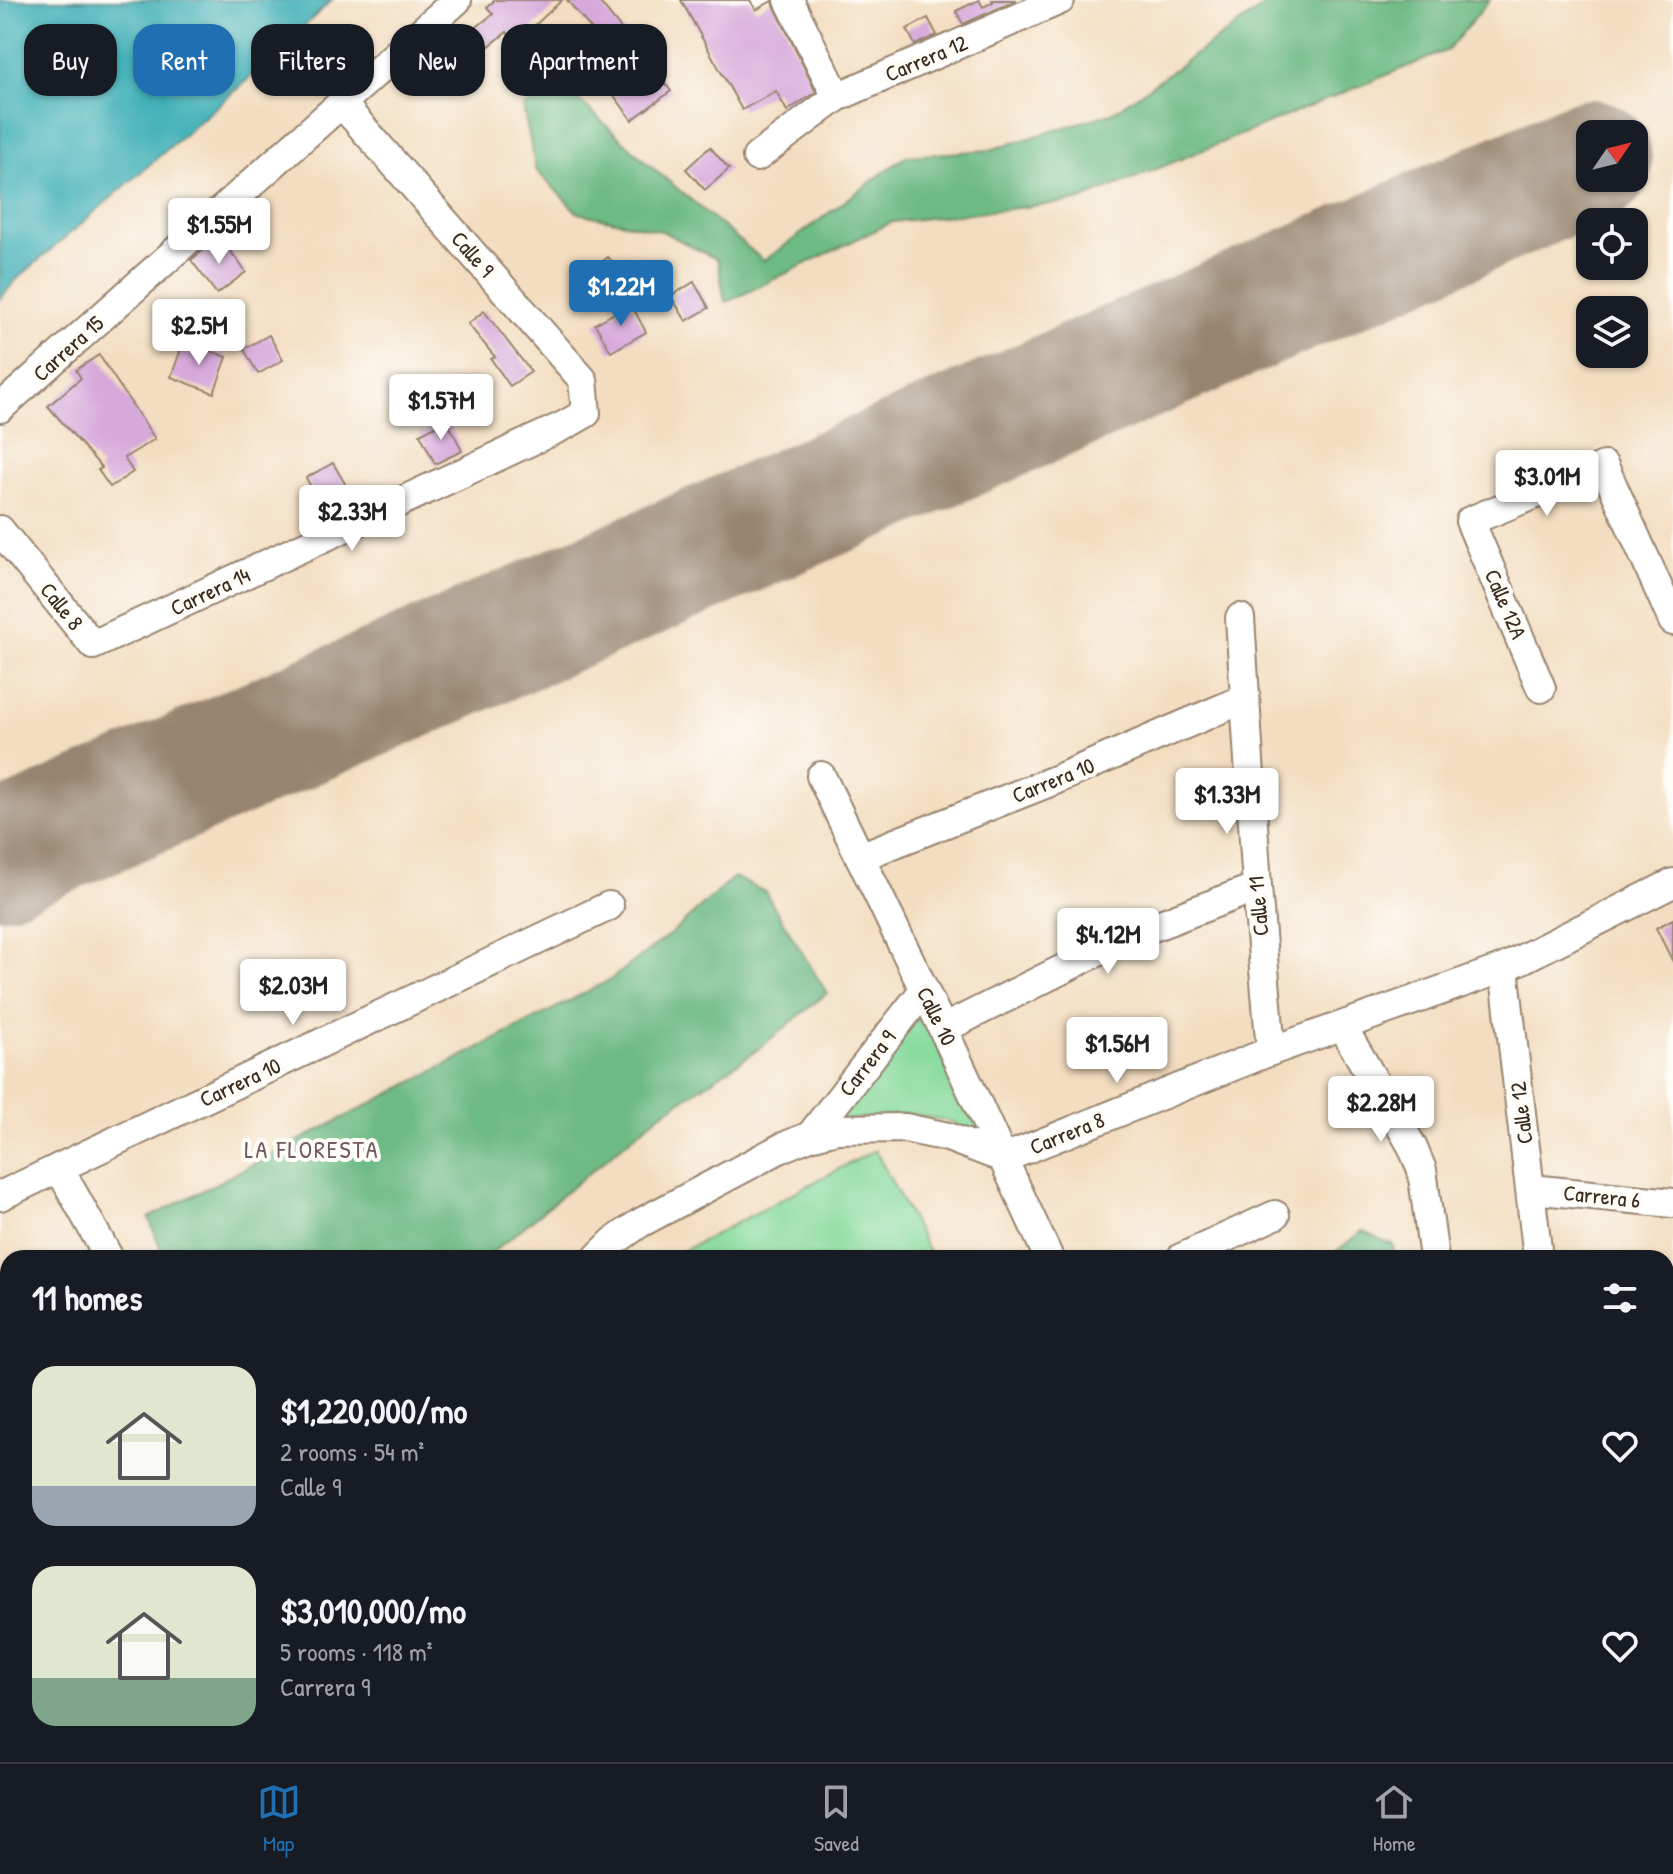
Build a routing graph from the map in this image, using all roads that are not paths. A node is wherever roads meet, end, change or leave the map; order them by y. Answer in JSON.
{"nodes":[{"id":1,"x":457,"y":0,"type":"edge"},
{"id":2,"x":789,"y":0,"type":"edge"},
{"id":3,"x":1060,"y":0,"type":"edge"},
{"id":4,"x":837,"y":97,"type":"junction"},
{"id":5,"x":342,"y":104,"type":"junction"},
{"id":6,"x":757,"y":157,"type":"dead end"},
{"id":7,"x":0,"y":408,"type":"edge"},
{"id":8,"x":586,"y":413,"type":"joint"},
{"id":9,"x":0,"y":530,"type":"edge"},
{"id":10,"x":1240,"y":618,"type":"dead end"},
{"id":11,"x":1673,"y":621,"type":"edge"},
{"id":12,"x":93,"y":645,"type":"joint"},
{"id":13,"x":1541,"y":688,"type":"dead end"},
{"id":14,"x":1244,"y":699,"type":"junction"},
{"id":15,"x":821,"y":776,"type":"dead end"},
{"id":16,"x":860,"y":857,"type":"junction"},
{"id":17,"x":1673,"y":883,"type":"edge"},
{"id":18,"x":1257,"y":887,"type":"junction"},
{"id":19,"x":609,"y":906,"type":"dead end"},
{"id":20,"x":1504,"y":968,"type":"junction"},
{"id":21,"x":924,"y":990,"type":"junction"},
{"id":22,"x":1342,"y":1026,"type":"junction"},
{"id":23,"x":943,"y":1029,"type":"junction"},
{"id":24,"x":1271,"y":1051,"type":"junction"},
{"id":25,"x":810,"y":1136,"type":"junction"},
{"id":26,"x":1003,"y":1156,"type":"junction"},
{"id":27,"x":59,"y":1168,"type":"junction"},
{"id":28,"x":1531,"y":1189,"type":"junction"},
{"id":29,"x":0,"y":1196,"type":"edge"},
{"id":30,"x":1673,"y":1203,"type":"edge"},
{"id":31,"x":1275,"y":1215,"type":"dead end"},
{"id":32,"x":105,"y":1250,"type":"edge"},
{"id":33,"x":605,"y":1250,"type":"edge"},
{"id":34,"x":1045,"y":1250,"type":"edge"},
{"id":35,"x":1198,"y":1250,"type":"edge"},
{"id":36,"x":1433,"y":1250,"type":"edge"},
{"id":37,"x":1537,"y":1250,"type":"edge"}],
"edges":[{"from":1,"to":5,"type":"street","name":"Carrera 15"},
{"from":2,"to":4,"type":"street"},
{"from":3,"to":4,"type":"street","name":"Carrera 12"},
{"from":4,"to":6,"type":"street","name":"Carrera 12"},
{"from":5,"to":7,"type":"street","name":"Carrera 15"},
{"from":5,"to":8,"type":"street","name":"Calle 9"},
{"from":8,"to":12,"type":"street","name":"Carrera 14"},
{"from":9,"to":12,"type":"street","name":"Calle 8"},
{"from":10,"to":14,"type":"street","name":"Calle 11"},
{"from":11,"to":13,"type":"street","name":"Calle 12A"},
{"from":14,"to":16,"type":"street","name":"Carrera 10"},
{"from":14,"to":18,"type":"street","name":"Calle 11"},
{"from":15,"to":16,"type":"street","name":"Calle 10"},
{"from":16,"to":21,"type":"street","name":"Calle 10"},
{"from":17,"to":20,"type":"street","name":"Carrera 8"},
{"from":18,"to":23,"type":"street"},
{"from":18,"to":24,"type":"street","name":"Calle 11"},
{"from":19,"to":27,"type":"street","name":"Carrera 10"},
{"from":20,"to":22,"type":"street","name":"Carrera 8"},
{"from":20,"to":28,"type":"street","name":"Calle 12"},
{"from":21,"to":23,"type":"street","name":"Calle 10"},
{"from":21,"to":25,"type":"street","name":"Carrera 9"},
{"from":22,"to":24,"type":"street","name":"Carrera 8"},
{"from":22,"to":36,"type":"street"},
{"from":23,"to":26,"type":"street","name":"Calle 10"},
{"from":24,"to":26,"type":"street","name":"Carrera 8"},
{"from":25,"to":26,"type":"street","name":"Carrera 8"},
{"from":25,"to":33,"type":"street","name":"Carrera 8"},
{"from":26,"to":34,"type":"street","name":"Calle 10"},
{"from":27,"to":29,"type":"street","name":"Carrera 10"},
{"from":27,"to":32,"type":"street"},
{"from":28,"to":30,"type":"street","name":"Carrera 6"},
{"from":28,"to":37,"type":"street","name":"Calle 12"},
{"from":31,"to":35,"type":"street"}]}
